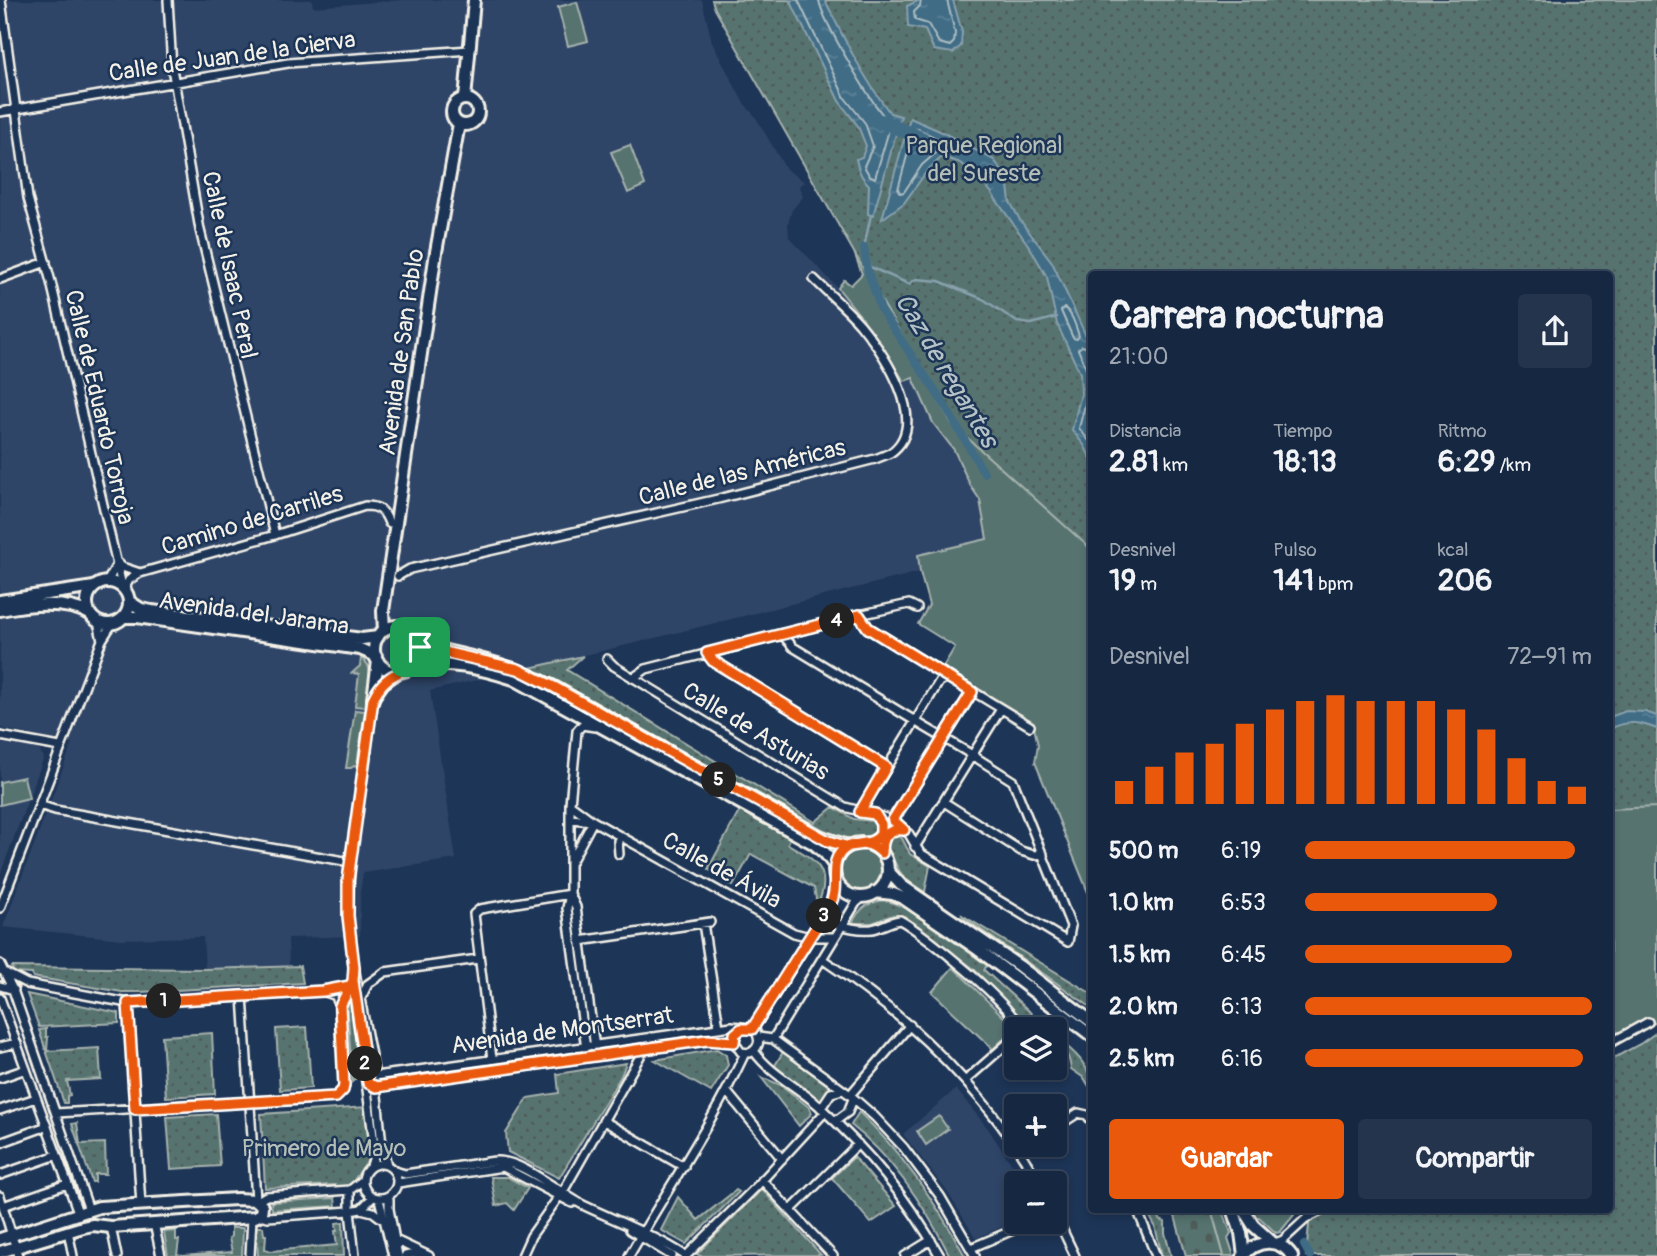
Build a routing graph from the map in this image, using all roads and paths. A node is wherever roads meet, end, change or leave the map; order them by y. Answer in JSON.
{"nodes":[{"id":1,"x":1,"y":0,"type":"edge"},
{"id":2,"x":168,"y":0,"type":"edge"},
{"id":3,"x":474,"y":0,"type":"edge"},
{"id":4,"x":470,"y":50,"type":"junction"},
{"id":5,"x":174,"y":82,"type":"junction"},
{"id":6,"x":465,"y":99,"type":"junction"},
{"id":7,"x":15,"y":110,"type":"junction"},
{"id":8,"x":0,"y":112,"type":"edge"},
{"id":9,"x":460,"y":124,"type":"junction"},
{"id":10,"x":46,"y":262,"type":"junction"},
{"id":11,"x":0,"y":279,"type":"edge"},
{"id":12,"x":814,"y":279,"type":"dead end"},
{"id":13,"x":389,"y":523,"type":"dead end"},
{"id":14,"x":275,"y":535,"type":"junction"},
{"id":15,"x":116,"y":561,"type":"junction"},
{"id":16,"x":140,"y":573,"type":"junction"},
{"id":17,"x":398,"y":576,"type":"dead end"},
{"id":18,"x":107,"y":582,"type":"junction"},
{"id":19,"x":94,"y":587,"type":"junction"},
{"id":20,"x":388,"y":587,"type":"junction"},
{"id":21,"x":123,"y":588,"type":"junction"},
{"id":22,"x":0,"y":601,"type":"edge"},
{"id":23,"x":130,"y":602,"type":"junction"},
{"id":24,"x":917,"y":608,"type":"dead end"},
{"id":25,"x":0,"y":610,"type":"edge"},
{"id":26,"x":859,"y":615,"type":"junction"},
{"id":27,"x":124,"y":617,"type":"junction"},
{"id":28,"x":94,"y":618,"type":"junction"},
{"id":29,"x":112,"y":624,"type":"junction"},
{"id":30,"x":401,"y":627,"type":"junction"},
{"id":31,"x":381,"y":634,"type":"junction"},
{"id":32,"x":782,"y":634,"type":"junction"},
{"id":33,"x":102,"y":640,"type":"junction"},
{"id":34,"x":418,"y":640,"type":"junction"},
{"id":35,"x":707,"y":653,"type":"junction"},
{"id":36,"x":377,"y":659,"type":"junction"},
{"id":37,"x":607,"y":659,"type":"dead end"},
{"id":38,"x":412,"y":667,"type":"junction"},
{"id":39,"x":398,"y":672,"type":"junction"},
{"id":40,"x":947,"y":677,"type":"junction"},
{"id":41,"x":633,"y":678,"type":"junction"},
{"id":42,"x":972,"y":692,"type":"junction"},
{"id":43,"x":373,"y":699,"type":"junction"},
{"id":44,"x":1001,"y":709,"type":"junction"},
{"id":45,"x":917,"y":722,"type":"junction"},
{"id":46,"x":1030,"y":726,"type":"dead end"},
{"id":47,"x":603,"y":728,"type":"junction"},
{"id":48,"x":0,"y":736,"type":"edge"},
{"id":49,"x":943,"y":738,"type":"junction"},
{"id":50,"x":60,"y":747,"type":"junction"},
{"id":51,"x":971,"y":754,"type":"junction"},
{"id":52,"x":886,"y":767,"type":"junction"},
{"id":53,"x":944,"y":802,"type":"junction"},
{"id":54,"x":570,"y":804,"type":"junction"},
{"id":55,"x":39,"y":805,"type":"junction"},
{"id":56,"x":860,"y":812,"type":"junction"},
{"id":57,"x":875,"y":814,"type":"junction"},
{"id":58,"x":570,"y":819,"type":"junction"},
{"id":59,"x":893,"y":820,"type":"junction"},
{"id":60,"x":593,"y":821,"type":"junction"},
{"id":61,"x":904,"y":830,"type":"junction"},
{"id":62,"x":618,"y":841,"type":"dead end"},
{"id":63,"x":867,"y":844,"type":"junction"},
{"id":64,"x":848,"y":846,"type":"junction"},
{"id":65,"x":915,"y":847,"type":"junction"},
{"id":66,"x":882,"y":853,"type":"junction"},
{"id":67,"x":620,"y":854,"type":"dead end"},
{"id":68,"x":1043,"y":854,"type":"junction"},
{"id":69,"x":350,"y":862,"type":"junction"},
{"id":70,"x":834,"y":865,"type":"junction"},
{"id":71,"x":569,"y":866,"type":"junction"},
{"id":72,"x":888,"y":871,"type":"junction"},
{"id":73,"x":836,"y":880,"type":"junction"},
{"id":74,"x":570,"y":894,"type":"junction"},
{"id":75,"x":869,"y":894,"type":"junction"},
{"id":76,"x":0,"y":908,"type":"edge"},
{"id":77,"x":821,"y":920,"type":"junction"},
{"id":78,"x":842,"y":927,"type":"junction"},
{"id":79,"x":810,"y":937,"type":"junction"},
{"id":80,"x":835,"y":937,"type":"junction"},
{"id":81,"x":580,"y":941,"type":"junction"},
{"id":82,"x":478,"y":959,"type":"junction"},
{"id":83,"x":822,"y":959,"type":"junction"},
{"id":84,"x":354,"y":967,"type":"junction"},
{"id":85,"x":1,"y":968,"type":"edge"},
{"id":86,"x":27,"y":984,"type":"junction"},
{"id":87,"x":351,"y":984,"type":"junction"},
{"id":88,"x":0,"y":986,"type":"edge"},
{"id":89,"x":13,"y":990,"type":"junction"},
{"id":90,"x":323,"y":991,"type":"junction"},
{"id":91,"x":243,"y":996,"type":"junction"},
{"id":92,"x":0,"y":998,"type":"edge"},
{"id":93,"x":360,"y":998,"type":"junction"},
{"id":94,"x":128,"y":1003,"type":"junction"},
{"id":95,"x":340,"y":1006,"type":"junction"},
{"id":96,"x":1013,"y":1017,"type":"edge"},
{"id":97,"x":1088,"y":1019,"type":"edge"},
{"id":98,"x":1648,"y":1022,"type":"dead end"},
{"id":99,"x":910,"y":1025,"type":"junction"},
{"id":100,"x":719,"y":1027,"type":"junction"},
{"id":101,"x":748,"y":1029,"type":"junction"},
{"id":102,"x":1088,"y":1033,"type":"edge"},
{"id":103,"x":651,"y":1037,"type":"junction"},
{"id":104,"x":758,"y":1037,"type":"junction"},
{"id":105,"x":773,"y":1039,"type":"junction"},
{"id":106,"x":1613,"y":1041,"type":"edge"},
{"id":107,"x":734,"y":1042,"type":"junction"},
{"id":108,"x":17,"y":1043,"type":"junction"},
{"id":109,"x":594,"y":1045,"type":"junction"},
{"id":110,"x":585,"y":1046,"type":"junction"},
{"id":111,"x":1004,"y":1046,"type":"edge"},
{"id":112,"x":0,"y":1047,"type":"edge"},
{"id":113,"x":643,"y":1049,"type":"junction"},
{"id":114,"x":754,"y":1051,"type":"junction"},
{"id":115,"x":745,"y":1053,"type":"junction"},
{"id":116,"x":596,"y":1056,"type":"junction"},
{"id":117,"x":587,"y":1057,"type":"junction"},
{"id":118,"x":492,"y":1059,"type":"junction"},
{"id":119,"x":373,"y":1066,"type":"junction"},
{"id":120,"x":26,"y":1069,"type":"junction"},
{"id":121,"x":385,"y":1075,"type":"junction"},
{"id":122,"x":375,"y":1076,"type":"junction"},
{"id":123,"x":0,"y":1078,"type":"edge"},
{"id":124,"x":966,"y":1080,"type":"junction"},
{"id":125,"x":368,"y":1083,"type":"junction"},
{"id":126,"x":389,"y":1086,"type":"junction"},
{"id":127,"x":376,"y":1087,"type":"junction"},
{"id":128,"x":842,"y":1090,"type":"junction"},
{"id":129,"x":727,"y":1092,"type":"junction"},
{"id":130,"x":36,"y":1097,"type":"junction"},
{"id":131,"x":851,"y":1097,"type":"junction"},
{"id":132,"x":250,"y":1103,"type":"junction"},
{"id":133,"x":378,"y":1108,"type":"junction"},
{"id":134,"x":135,"y":1109,"type":"junction"},
{"id":135,"x":0,"y":1110,"type":"edge"},
{"id":136,"x":823,"y":1110,"type":"junction"},
{"id":137,"x":57,"y":1113,"type":"junction"},
{"id":138,"x":1088,"y":1118,"type":"edge"},
{"id":139,"x":832,"y":1119,"type":"junction"},
{"id":140,"x":1067,"y":1120,"type":"edge"},
{"id":141,"x":604,"y":1121,"type":"junction"},
{"id":142,"x":47,"y":1126,"type":"junction"},
{"id":143,"x":1004,"y":1130,"type":"edge"},
{"id":144,"x":0,"y":1143,"type":"edge"},
{"id":145,"x":858,"y":1144,"type":"junction"},
{"id":146,"x":57,"y":1155,"type":"junction"},
{"id":147,"x":782,"y":1159,"type":"junction"},
{"id":148,"x":371,"y":1166,"type":"junction"},
{"id":149,"x":387,"y":1166,"type":"junction"},
{"id":150,"x":684,"y":1167,"type":"junction"},
{"id":151,"x":394,"y":1171,"type":"junction"},
{"id":152,"x":0,"y":1175,"type":"edge"},
{"id":153,"x":363,"y":1180,"type":"junction"},
{"id":154,"x":762,"y":1180,"type":"junction"},
{"id":155,"x":398,"y":1183,"type":"junction"},
{"id":156,"x":67,"y":1184,"type":"junction"},
{"id":157,"x":350,"y":1190,"type":"junction"},
{"id":158,"x":561,"y":1195,"type":"junction"},
{"id":159,"x":0,"y":1196,"type":"edge"},
{"id":160,"x":389,"y":1196,"type":"junction"},
{"id":161,"x":376,"y":1198,"type":"junction"},
{"id":162,"x":254,"y":1200,"type":"junction"},
{"id":163,"x":141,"y":1205,"type":"junction"},
{"id":164,"x":3,"y":1206,"type":"junction"},
{"id":165,"x":361,"y":1209,"type":"junction"},
{"id":166,"x":791,"y":1210,"type":"junction"},
{"id":167,"x":350,"y":1211,"type":"junction"},
{"id":168,"x":84,"y":1213,"type":"junction"},
{"id":169,"x":1139,"y":1213,"type":"edge"},
{"id":170,"x":1234,"y":1213,"type":"edge"},
{"id":171,"x":1246,"y":1213,"type":"edge"},
{"id":172,"x":1318,"y":1213,"type":"edge"},
{"id":173,"x":254,"y":1216,"type":"junction"},
{"id":174,"x":1302,"y":1222,"type":"junction"},
{"id":175,"x":154,"y":1223,"type":"junction"},
{"id":176,"x":88,"y":1226,"type":"junction"},
{"id":177,"x":386,"y":1226,"type":"junction"},
{"id":178,"x":111,"y":1227,"type":"junction"},
{"id":179,"x":68,"y":1231,"type":"junction"},
{"id":180,"x":1008,"y":1234,"type":"edge"},
{"id":181,"x":1065,"y":1234,"type":"edge"},
{"id":182,"x":642,"y":1235,"type":"junction"},
{"id":183,"x":6,"y":1237,"type":"edge"},
{"id":184,"x":931,"y":1240,"type":"junction"},
{"id":185,"x":396,"y":1241,"type":"junction"},
{"id":186,"x":1274,"y":1243,"type":"junction"},
{"id":187,"x":0,"y":1252,"type":"edge"},
{"id":188,"x":17,"y":1252,"type":"edge"},
{"id":189,"x":973,"y":1252,"type":"edge"},
{"id":190,"x":1291,"y":1254,"type":"edge"},
{"id":191,"x":74,"y":1256,"type":"edge"},
{"id":192,"x":117,"y":1256,"type":"edge"},
{"id":193,"x":161,"y":1256,"type":"edge"},
{"id":194,"x":250,"y":1256,"type":"edge"},
{"id":195,"x":355,"y":1256,"type":"edge"},
{"id":196,"x":395,"y":1256,"type":"edge"},
{"id":197,"x":405,"y":1256,"type":"edge"},
{"id":198,"x":427,"y":1256,"type":"edge"},
{"id":199,"x":522,"y":1256,"type":"edge"},
{"id":200,"x":629,"y":1256,"type":"edge"},
{"id":201,"x":672,"y":1256,"type":"edge"},
{"id":202,"x":686,"y":1256,"type":"edge"},
{"id":203,"x":831,"y":1256,"type":"edge"},
{"id":204,"x":905,"y":1256,"type":"edge"},
{"id":205,"x":940,"y":1256,"type":"edge"},
{"id":206,"x":1075,"y":1256,"type":"edge"},
{"id":207,"x":1156,"y":1256,"type":"edge"},
{"id":208,"x":1244,"y":1256,"type":"edge"}],
"edges":[{"from":1,"to":7,"type":"street","name":"Calle de Eduardo Torroja"},
{"from":2,"to":5,"type":"street","name":"Calle de Isaac Peral"},
{"from":3,"to":4,"type":"main road"},
{"from":4,"to":5,"type":"street","name":"Calle de Juan de la Cierva"},
{"from":4,"to":6,"type":"main road"},
{"from":5,"to":7,"type":"street","name":"Calle de Juan de la Cierva"},
{"from":5,"to":14,"type":"street","name":"Calle de Isaac Peral"},
{"from":6,"to":9,"type":"main road"},
{"from":6,"to":9,"type":"main road"},
{"from":7,"to":8,"type":"street","name":"Calle de Juan de la Cierva"},
{"from":7,"to":10,"type":"street","name":"Calle de Eduardo Torroja"},
{"from":9,"to":20,"type":"main road","name":"Avenida de San Pablo"},
{"from":10,"to":11,"type":"street"},
{"from":10,"to":15,"type":"street","name":"Calle de Eduardo Torroja"},
{"from":12,"to":17,"type":"street","name":"Calle de las Américas"},
{"from":13,"to":14,"type":"street","name":"Camino de Carriles"},
{"from":14,"to":16,"type":"street","name":"Camino de Carriles"},
{"from":15,"to":16,"type":"street","name":"Calle de Eduardo Torroja"},
{"from":15,"to":18,"type":"street","name":"Calle de Eduardo Torroja"},
{"from":15,"to":21,"type":"street","name":"Calle de Eduardo Torroja"},
{"from":16,"to":21,"type":"street","name":"Camino de Carriles"},
{"from":18,"to":19,"type":"main road"},
{"from":18,"to":21,"type":"main road"},
{"from":19,"to":22,"type":"main road"},
{"from":19,"to":28,"type":"main road"},
{"from":20,"to":30,"type":"main road","name":"Avenida de San Pablo"},
{"from":20,"to":31,"type":"main road","name":"Avenida de San Pablo"},
{"from":21,"to":23,"type":"main road"},
{"from":23,"to":27,"type":"main road"},
{"from":23,"to":31,"type":"main road","name":"Avenida del Jarama"},
{"from":24,"to":26,"type":"street"},
{"from":25,"to":28,"type":"main road"},
{"from":26,"to":32,"type":"street"},
{"from":26,"to":40,"type":"street"},
{"from":27,"to":29,"type":"main road"},
{"from":27,"to":36,"type":"main road","name":"Avenida del Jarama"},
{"from":28,"to":29,"type":"main road"},
{"from":28,"to":33,"type":"street"},
{"from":29,"to":33,"type":"street"},
{"from":30,"to":31,"type":"main road"},
{"from":30,"to":34,"type":"main road"},
{"from":31,"to":36,"type":"main road"},
{"from":32,"to":35,"type":"street"},
{"from":32,"to":45,"type":"street"},
{"from":33,"to":50,"type":"street"},
{"from":34,"to":38,"type":"main road"},
{"from":34,"to":64,"type":"main road"},
{"from":35,"to":41,"type":"street"},
{"from":35,"to":52,"type":"street"},
{"from":36,"to":39,"type":"main road"},
{"from":36,"to":43,"type":"main road"},
{"from":37,"to":41,"type":"street","name":"Calle de Asturias"},
{"from":38,"to":39,"type":"main road"},
{"from":38,"to":47,"type":"main road"},
{"from":39,"to":43,"type":"main road"},
{"from":40,"to":42,"type":"street"},
{"from":40,"to":45,"type":"street"},
{"from":41,"to":56,"type":"street","name":"Calle de Asturias"},
{"from":42,"to":44,"type":"street"},
{"from":42,"to":49,"type":"street"},
{"from":43,"to":69,"type":"street"},
{"from":44,"to":46,"type":"street"},
{"from":44,"to":51,"type":"street"},
{"from":45,"to":49,"type":"street"},
{"from":45,"to":52,"type":"street"},
{"from":47,"to":54,"type":"street"},
{"from":47,"to":70,"type":"main road"},
{"from":48,"to":50,"type":"street"},
{"from":49,"to":51,"type":"street"},
{"from":49,"to":59,"type":"street"},
{"from":50,"to":55,"type":"street"},
{"from":51,"to":53,"type":"street"},
{"from":51,"to":68,"type":"street"},
{"from":52,"to":56,"type":"street"},
{"from":53,"to":65,"type":"street"},
{"from":53,"to":68,"type":"street"},
{"from":54,"to":58,"type":"street"},
{"from":54,"to":60,"type":"street","name":"Calle de Ávila"},
{"from":55,"to":69,"type":"street"},
{"from":55,"to":76,"type":"street"},
{"from":56,"to":57,"type":"street","name":"Calle de Asturias"},
{"from":57,"to":59,"type":"street","name":"Calle de Asturias"},
{"from":57,"to":63,"type":"street"},
{"from":58,"to":60,"type":"street","name":"Calle de Ávila"},
{"from":58,"to":71,"type":"street"},
{"from":59,"to":61,"type":"street"},
{"from":60,"to":71,"type":"street"},
{"from":60,"to":79,"type":"street","name":"Calle de Ávila"},
{"from":61,"to":65,"type":"street"},
{"from":61,"to":66,"type":"street"},
{"from":62,"to":67,"type":"street"},
{"from":63,"to":64,"type":"main road"},
{"from":63,"to":66,"type":"main road"},
{"from":64,"to":70,"type":"main road"},
{"from":65,"to":68,"type":"street"},
{"from":66,"to":72,"type":"main road"},
{"from":69,"to":84,"type":"street"},
{"from":70,"to":73,"type":"main road"},
{"from":71,"to":74,"type":"street"},
{"from":72,"to":75,"type":"main road"},
{"from":72,"to":97,"type":"main road"},
{"from":73,"to":75,"type":"main road"},
{"from":73,"to":77,"type":"street"},
{"from":74,"to":81,"type":"street"},
{"from":74,"to":82,"type":"street"},
{"from":74,"to":110,"type":"street"},
{"from":75,"to":78,"type":"street"},
{"from":75,"to":102,"type":"main road"},
{"from":77,"to":78,"type":"street"},
{"from":77,"to":79,"type":"street"},
{"from":78,"to":80,"type":"street"},
{"from":78,"to":96,"type":"street"},
{"from":79,"to":80,"type":"street","name":"Calle de Ávila"},
{"from":79,"to":101,"type":"street"},
{"from":80,"to":83,"type":"street"},
{"from":81,"to":100,"type":"street"},
{"from":81,"to":109,"type":"street"},
{"from":82,"to":93,"type":"street"},
{"from":82,"to":118,"type":"street"},
{"from":83,"to":99,"type":"street"},
{"from":83,"to":105,"type":"street"},
{"from":84,"to":87,"type":"street"},
{"from":84,"to":93,"type":"street"},
{"from":85,"to":86,"type":"street"},
{"from":85,"to":89,"type":"street"},
{"from":86,"to":89,"type":"street"},
{"from":86,"to":94,"type":"street"},
{"from":87,"to":90,"type":"street"},
{"from":87,"to":95,"type":"street"},
{"from":87,"to":125,"type":"street"},
{"from":88,"to":89,"type":"street"},
{"from":89,"to":137,"type":"street"},
{"from":90,"to":91,"type":"street"},
{"from":90,"to":95,"type":"street"},
{"from":91,"to":94,"type":"street"},
{"from":91,"to":132,"type":"street"},
{"from":92,"to":108,"type":"street"},
{"from":93,"to":119,"type":"street"},
{"from":94,"to":134,"type":"street"},
{"from":95,"to":132,"type":"street"},
{"from":98,"to":106,"type":"street"},
{"from":99,"to":124,"type":"street"},
{"from":99,"to":131,"type":"street"},
{"from":100,"to":101,"type":"street","name":"Avenida de Montserrat"},
{"from":100,"to":103,"type":"street","name":"Avenida de Montserrat"},
{"from":101,"to":104,"type":"street"},
{"from":101,"to":107,"type":"street"},
{"from":103,"to":109,"type":"street","name":"Avenida de Montserrat"},
{"from":103,"to":113,"type":"street"},
{"from":104,"to":105,"type":"street"},
{"from":104,"to":114,"type":"street"},
{"from":105,"to":128,"type":"street"},
{"from":107,"to":113,"type":"street","name":"Avenida de Montserrat"},
{"from":107,"to":115,"type":"street"},
{"from":108,"to":112,"type":"street"},
{"from":108,"to":120,"type":"street"},
{"from":109,"to":110,"type":"street","name":"Avenida de Montserrat"},
{"from":109,"to":116,"type":"street"},
{"from":110,"to":117,"type":"street"},
{"from":110,"to":118,"type":"street","name":"Avenida de Montserrat"},
{"from":111,"to":124,"type":"street"},
{"from":113,"to":116,"type":"street","name":"Avenida de Montserrat"},
{"from":113,"to":141,"type":"street"},
{"from":114,"to":115,"type":"street"},
{"from":114,"to":136,"type":"street"},
{"from":115,"to":129,"type":"street"},
{"from":116,"to":117,"type":"street","name":"Avenida de Montserrat"},
{"from":117,"to":126,"type":"street","name":"Avenida de Montserrat"},
{"from":118,"to":121,"type":"street","name":"Avenida de Montserrat"},
{"from":119,"to":121,"type":"street"},
{"from":119,"to":122,"type":"street"},
{"from":120,"to":123,"type":"street"},
{"from":120,"to":130,"type":"street"},
{"from":121,"to":122,"type":"street","name":"Avenida de Montserrat"},
{"from":122,"to":125,"type":"street"},
{"from":122,"to":127,"type":"street"},
{"from":124,"to":143,"type":"street"},
{"from":125,"to":127,"type":"street"},
{"from":125,"to":148,"type":"street"},
{"from":126,"to":127,"type":"street","name":"Avenida de Montserrat"},
{"from":126,"to":133,"type":"street"},
{"from":127,"to":133,"type":"street"},
{"from":128,"to":131,"type":"street"},
{"from":128,"to":136,"type":"street"},
{"from":129,"to":147,"type":"street"},
{"from":129,"to":150,"type":"street"},
{"from":130,"to":135,"type":"street"},
{"from":130,"to":142,"type":"street"},
{"from":131,"to":139,"type":"street"},
{"from":131,"to":189,"type":"street"},
{"from":132,"to":134,"type":"street"},
{"from":132,"to":162,"type":"street"},
{"from":133,"to":149,"type":"street"},
{"from":134,"to":137,"type":"street"},
{"from":134,"to":163,"type":"street"},
{"from":136,"to":139,"type":"street"},
{"from":136,"to":147,"type":"street"},
{"from":137,"to":168,"type":"street"},
{"from":138,"to":140,"type":"street"},
{"from":139,"to":145,"type":"street"},
{"from":141,"to":150,"type":"street"},
{"from":141,"to":158,"type":"street"},
{"from":142,"to":144,"type":"street"},
{"from":142,"to":146,"type":"street"},
{"from":145,"to":166,"type":"street"},
{"from":145,"to":184,"type":"street"},
{"from":146,"to":152,"type":"street"},
{"from":146,"to":156,"type":"street"},
{"from":147,"to":154,"type":"street"},
{"from":148,"to":149,"type":"street"},
{"from":148,"to":153,"type":"street"},
{"from":149,"to":151,"type":"street"},
{"from":150,"to":182,"type":"street"},
{"from":151,"to":155,"type":"street"},
{"from":151,"to":158,"type":"street"},
{"from":153,"to":157,"type":"street"},
{"from":153,"to":161,"type":"street"},
{"from":154,"to":166,"type":"street"},
{"from":154,"to":202,"type":"street"},
{"from":155,"to":158,"type":"street"},
{"from":155,"to":160,"type":"street"},
{"from":156,"to":164,"type":"street"},
{"from":156,"to":168,"type":"street"},
{"from":157,"to":162,"type":"street"},
{"from":157,"to":167,"type":"street"},
{"from":158,"to":182,"type":"street"},
{"from":158,"to":199,"type":"street"},
{"from":159,"to":164,"type":"street"},
{"from":160,"to":161,"type":"street"},
{"from":160,"to":185,"type":"street"},
{"from":161,"to":165,"type":"street"},
{"from":161,"to":177,"type":"street"},
{"from":162,"to":163,"type":"main road"},
{"from":162,"to":173,"type":"main road"},
{"from":163,"to":168,"type":"main road"},
{"from":164,"to":183,"type":"street"},
{"from":165,"to":167,"type":"street"},
{"from":165,"to":177,"type":"street"},
{"from":166,"to":203,"type":"street"},
{"from":167,"to":173,"type":"street"},
{"from":167,"to":195,"type":"street"},
{"from":168,"to":176,"type":"main road"},
{"from":168,"to":176,"type":"main road"},
{"from":168,"to":183,"type":"main road"},
{"from":169,"to":207,"type":"street"},
{"from":170,"to":208,"type":"main road"},
{"from":171,"to":186,"type":"main road"},
{"from":172,"to":174,"type":"street"},
{"from":173,"to":175,"type":"main road"},
{"from":173,"to":194,"type":"street"},
{"from":174,"to":186,"type":"street"},
{"from":174,"to":190,"type":"street"},
{"from":175,"to":178,"type":"main road"},
{"from":175,"to":193,"type":"street"},
{"from":176,"to":178,"type":"main road"},
{"from":176,"to":179,"type":"main road"},
{"from":177,"to":185,"type":"street"},
{"from":177,"to":196,"type":"street"},
{"from":178,"to":192,"type":"street"},
{"from":179,"to":188,"type":"main road"},
{"from":179,"to":191,"type":"street"},
{"from":180,"to":189,"type":"street"},
{"from":181,"to":206,"type":"street"},
{"from":182,"to":200,"type":"street"},
{"from":182,"to":201,"type":"street"},
{"from":182,"to":202,"type":"street"},
{"from":183,"to":188,"type":"street"},
{"from":184,"to":204,"type":"street"},
{"from":184,"to":205,"type":"street"},
{"from":185,"to":196,"type":"street"},
{"from":185,"to":198,"type":"street"},
{"from":186,"to":190,"type":"main road"},
{"from":186,"to":208,"type":"main road"},
{"from":187,"to":188,"type":"main road"},
{"from":197,"to":198,"type":"street"}]}
